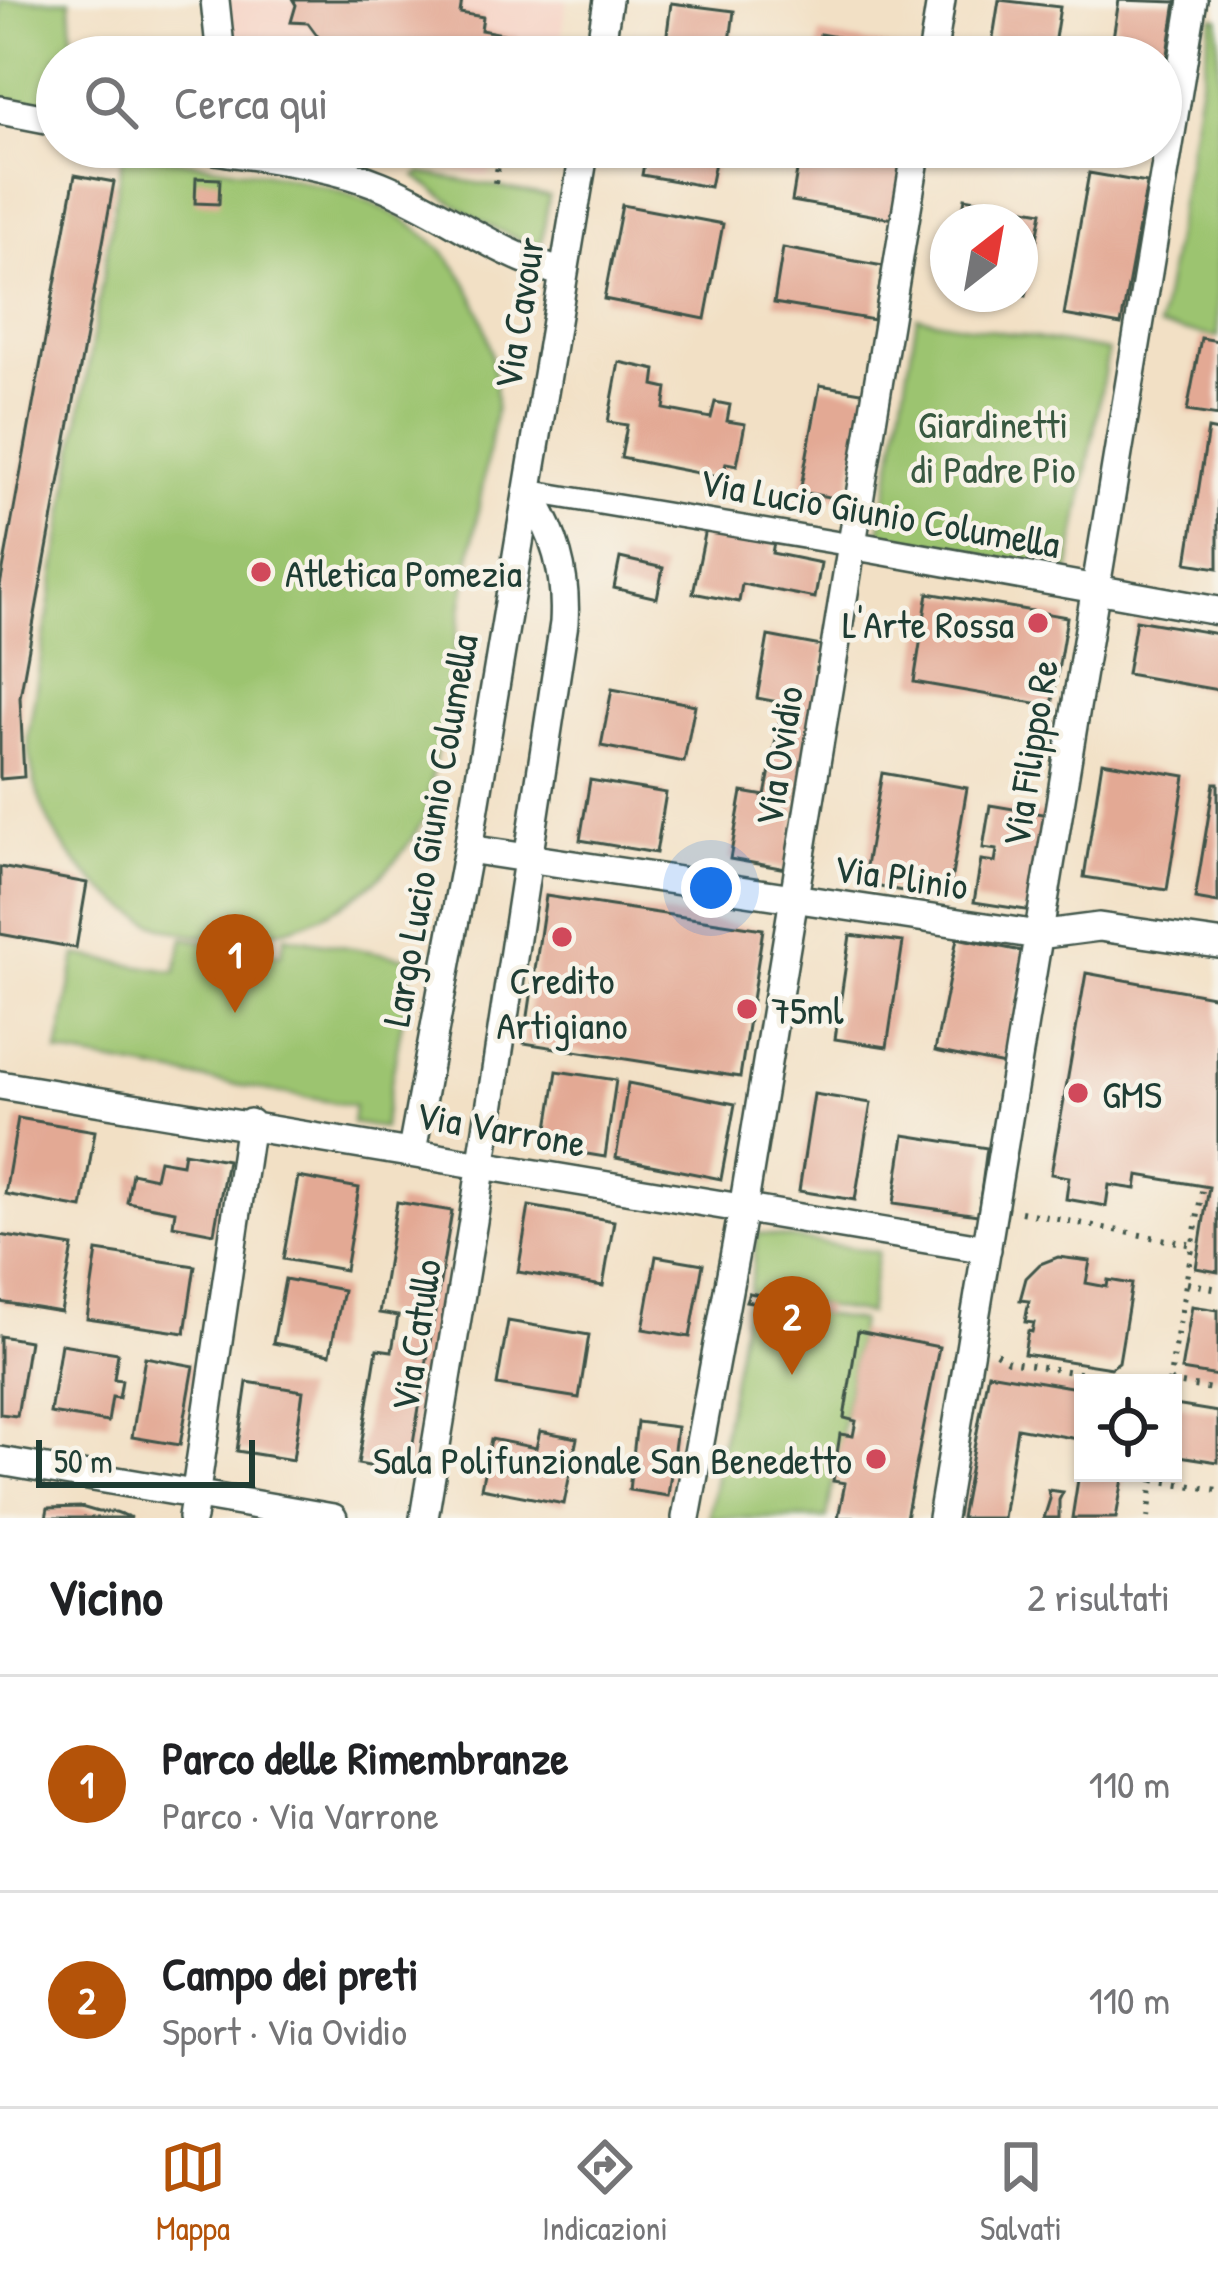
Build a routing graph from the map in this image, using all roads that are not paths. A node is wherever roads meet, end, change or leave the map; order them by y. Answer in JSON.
{"nodes":[{"id":1,"x":215,"y":0,"type":"edge"},
{"id":2,"x":608,"y":0,"type":"edge"},
{"id":3,"x":941,"y":0,"type":"edge"},
{"id":4,"x":1193,"y":0,"type":"edge"},
{"id":5,"x":219,"y":36,"type":"edge"},
{"id":6,"x":602,"y":36,"type":"edge"},
{"id":7,"x":935,"y":36,"type":"edge"},
{"id":8,"x":1182,"y":66,"type":"edge"},
{"id":9,"x":0,"y":110,"type":"edge"},
{"id":10,"x":36,"y":117,"type":"edge"},
{"id":11,"x":319,"y":168,"type":"edge"},
{"id":12,"x":582,"y":168,"type":"edge"},
{"id":13,"x":914,"y":168,"type":"edge"},
{"id":14,"x":1165,"y":168,"type":"edge"},
{"id":15,"x":564,"y":273,"type":"junction"},
{"id":16,"x":528,"y":491,"type":"junction"},
{"id":17,"x":851,"y":545,"type":"junction"},
{"id":18,"x":1095,"y":591,"type":"junction"},
{"id":19,"x":1218,"y":611,"type":"edge"},
{"id":20,"x":467,"y":849,"type":"junction"},
{"id":21,"x":526,"y":858,"type":"junction"},
{"id":22,"x":794,"y":901,"type":"junction"},
{"id":23,"x":1039,"y":935,"type":"junction"},
{"id":24,"x":1218,"y":944,"type":"edge"},
{"id":25,"x":0,"y":1084,"type":"edge"},
{"id":26,"x":250,"y":1123,"type":"junction"},
{"id":27,"x":412,"y":1151,"type":"junction"},
{"id":28,"x":482,"y":1164,"type":"junction"},
{"id":29,"x":743,"y":1209,"type":"junction"},
{"id":30,"x":988,"y":1249,"type":"junction"},
{"id":31,"x":0,"y":1461,"type":"edge"},
{"id":32,"x":192,"y":1506,"type":"edge"},
{"id":33,"x":333,"y":1518,"type":"edge"},
{"id":34,"x":424,"y":1518,"type":"edge"},
{"id":35,"x":686,"y":1518,"type":"edge"},
{"id":36,"x":942,"y":1518,"type":"edge"}],
"edges":[{"from":1,"to":5,"type":"street"},
{"from":2,"to":6,"type":"street"},
{"from":3,"to":7,"type":"street"},
{"from":4,"to":8,"type":"street","name":"Via Filippo Re"},
{"from":9,"to":10,"type":"street"},
{"from":11,"to":15,"type":"street"},
{"from":12,"to":15,"type":"street","name":"Via Cavour"},
{"from":13,"to":17,"type":"street","name":"Via Ovidio"},
{"from":14,"to":18,"type":"street","name":"Via Filippo Re"},
{"from":15,"to":16,"type":"street","name":"Via Cavour"},
{"from":16,"to":17,"type":"street","name":"Via Lucio Giunio Columella"},
{"from":16,"to":20,"type":"street","name":"Largo Lucio Giunio Columella"},
{"from":16,"to":21,"type":"street"},
{"from":17,"to":18,"type":"street","name":"Via Lucio Giunio Columella"},
{"from":17,"to":22,"type":"street","name":"Via Ovidio"},
{"from":18,"to":19,"type":"street","name":"Via Lucio Giunio Columella"},
{"from":18,"to":23,"type":"street","name":"Via Filippo Re"},
{"from":20,"to":21,"type":"street","name":"Via Plinio"},
{"from":20,"to":27,"type":"street","name":"Largo Lucio Giunio Columella"},
{"from":21,"to":22,"type":"street","name":"Via Plinio"},
{"from":21,"to":28,"type":"street"},
{"from":22,"to":23,"type":"street","name":"Via Plinio"},
{"from":22,"to":29,"type":"street","name":"Via Ovidio"},
{"from":23,"to":24,"type":"street","name":"Via Plinio"},
{"from":23,"to":30,"type":"street","name":"Via Filippo Re"},
{"from":25,"to":26,"type":"street","name":"Via Varrone"},
{"from":26,"to":27,"type":"street","name":"Via Varrone"},
{"from":26,"to":32,"type":"street"},
{"from":27,"to":28,"type":"street","name":"Via Varrone"},
{"from":28,"to":29,"type":"street","name":"Via Varrone"},
{"from":28,"to":34,"type":"street","name":"Via Catullo"},
{"from":29,"to":30,"type":"street","name":"Via Varrone"},
{"from":29,"to":35,"type":"street","name":"Via Ovidio"},
{"from":30,"to":36,"type":"street","name":"Via Filippo Re"},
{"from":31,"to":32,"type":"street"},
{"from":32,"to":33,"type":"street"}]}
